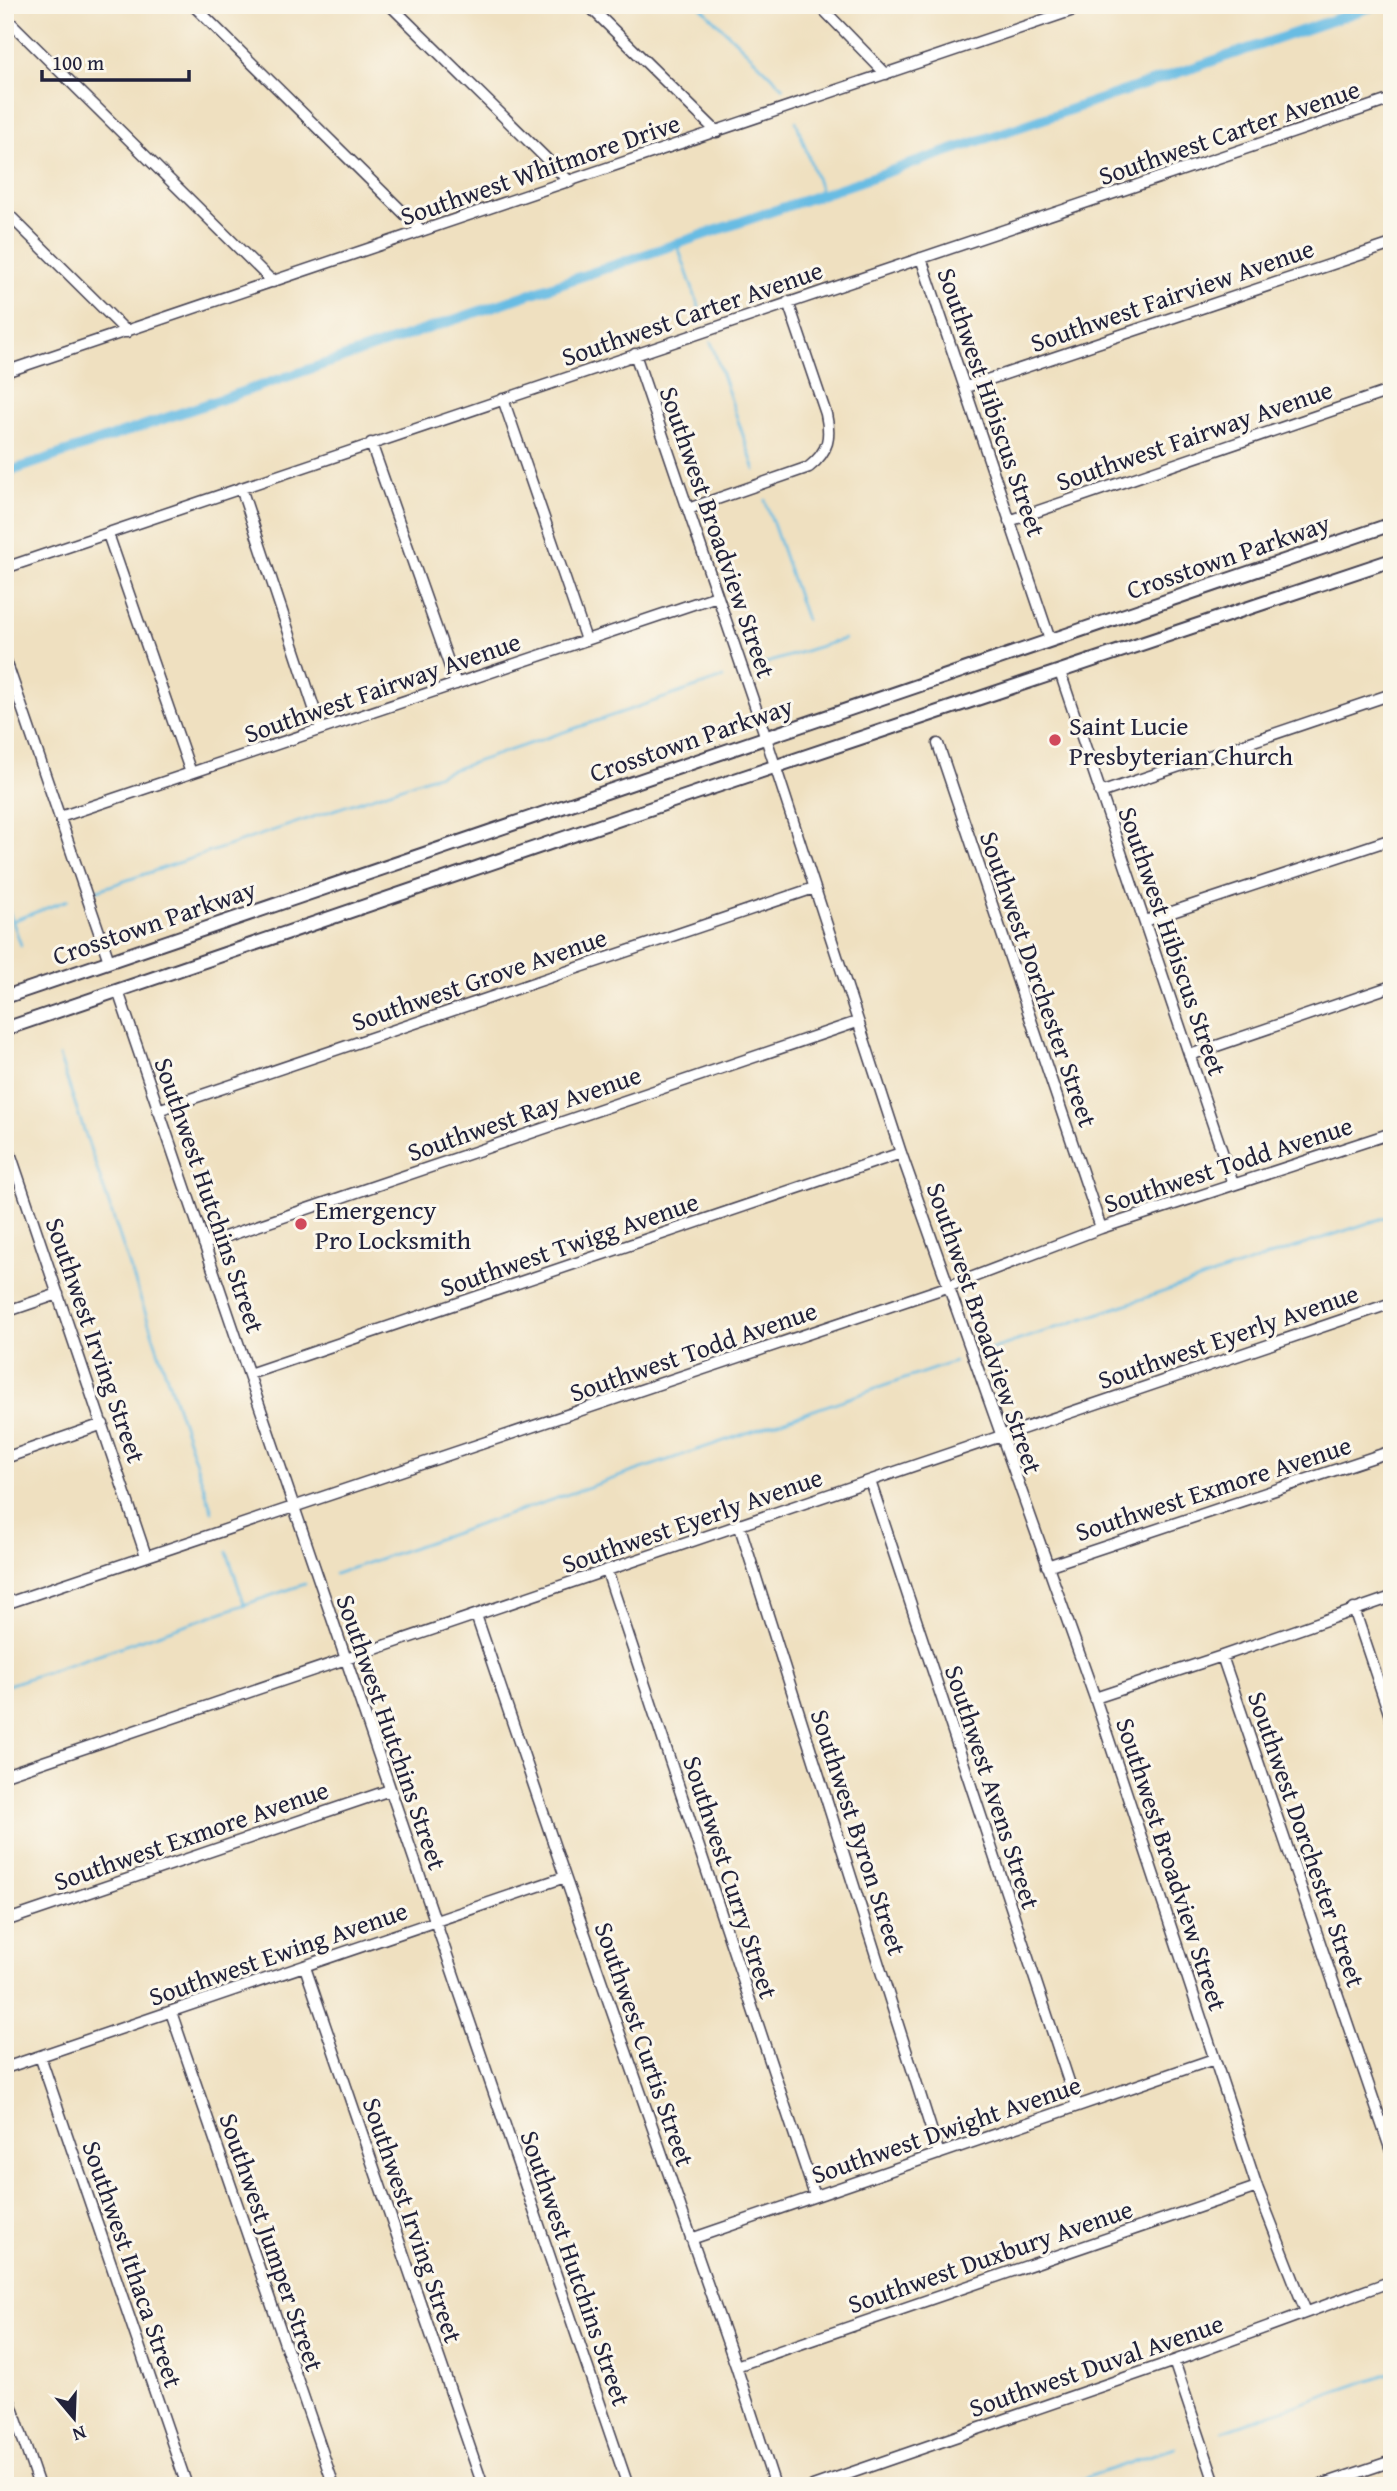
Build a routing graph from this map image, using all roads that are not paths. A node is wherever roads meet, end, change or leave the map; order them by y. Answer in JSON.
{"nodes":[{"id":1,"x":193,"y":5,"type":"edge"},
{"id":2,"x":390,"y":5,"type":"edge"},
{"id":3,"x":588,"y":5,"type":"edge"},
{"id":4,"x":820,"y":5,"type":"edge"},
{"id":5,"x":1088,"y":5,"type":"edge"},
{"id":6,"x":5,"y":17,"type":"edge"},
{"id":7,"x":886,"y":74,"type":"junction"},
{"id":8,"x":1392,"y":99,"type":"edge"},
{"id":9,"x":717,"y":132,"type":"junction"},
{"id":10,"x":570,"y":182,"type":"junction"},
{"id":11,"x":5,"y":211,"type":"edge"},
{"id":12,"x":422,"y":231,"type":"junction"},
{"id":13,"x":1392,"y":244,"type":"edge"},
{"id":14,"x":921,"y":258,"type":"junction"},
{"id":15,"x":273,"y":282,"type":"junction"},
{"id":16,"x":788,"y":302,"type":"junction"},
{"id":17,"x":127,"y":332,"type":"junction"},
{"id":18,"x":635,"y":354,"type":"junction"},
{"id":19,"x":5,"y":372,"type":"edge"},
{"id":20,"x":966,"y":387,"type":"junction"},
{"id":21,"x":1392,"y":390,"type":"edge"},
{"id":22,"x":503,"y":399,"type":"junction"},
{"id":23,"x":371,"y":443,"type":"junction"},
{"id":24,"x":241,"y":488,"type":"junction"},
{"id":25,"x":688,"y":509,"type":"junction"},
{"id":26,"x":1009,"y":521,"type":"junction"},
{"id":27,"x":1392,"y":524,"type":"edge"},
{"id":28,"x":108,"y":534,"type":"junction"},
{"id":29,"x":1392,"y":560,"type":"edge"},
{"id":30,"x":5,"y":568,"type":"edge"},
{"id":31,"x":717,"y":596,"type":"junction"},
{"id":32,"x":586,"y":640,"type":"junction"},
{"id":33,"x":1049,"y":640,"type":"junction"},
{"id":34,"x":5,"y":658,"type":"edge"},
{"id":35,"x":1060,"y":673,"type":"junction"},
{"id":36,"x":456,"y":684,"type":"junction"},
{"id":37,"x":1392,"y":694,"type":"edge"},
{"id":38,"x":321,"y":729,"type":"junction"},
{"id":39,"x":766,"y":738,"type":"junction"},
{"id":40,"x":938,"y":744,"type":"dead end"},
{"id":41,"x":776,"y":767,"type":"junction"},
{"id":42,"x":191,"y":773,"type":"junction"},
{"id":43,"x":1100,"y":793,"type":"junction"},
{"id":44,"x":60,"y":817,"type":"junction"},
{"id":45,"x":1392,"y":839,"type":"edge"},
{"id":46,"x":814,"y":888,"type":"junction"},
{"id":47,"x":1145,"y":921,"type":"junction"},
{"id":48,"x":109,"y":961,"type":"junction"},
{"id":49,"x":1392,"y":986,"type":"edge"},
{"id":50,"x":118,"y":990,"type":"junction"},
{"id":51,"x":5,"y":996,"type":"edge"},
{"id":52,"x":857,"y":1022,"type":"junction"},
{"id":53,"x":5,"y":1029,"type":"edge"},
{"id":54,"x":1190,"y":1055,"type":"junction"},
{"id":55,"x":158,"y":1110,"type":"junction"},
{"id":56,"x":1392,"y":1133,"type":"edge"},
{"id":57,"x":5,"y":1138,"type":"edge"},
{"id":58,"x":901,"y":1153,"type":"junction"},
{"id":59,"x":9,"y":1163,"type":"edge"},
{"id":60,"x":1233,"y":1184,"type":"junction"},
{"id":61,"x":1101,"y":1228,"type":"junction"},
{"id":62,"x":204,"y":1244,"type":"junction"},
{"id":63,"x":947,"y":1287,"type":"junction"},
{"id":64,"x":58,"y":1294,"type":"junction"},
{"id":65,"x":1392,"y":1303,"type":"edge"},
{"id":66,"x":5,"y":1312,"type":"edge"},
{"id":67,"x":249,"y":1374,"type":"junction"},
{"id":68,"x":103,"y":1424,"type":"junction"},
{"id":69,"x":1000,"y":1435,"type":"junction"},
{"id":70,"x":1392,"y":1451,"type":"edge"},
{"id":71,"x":5,"y":1458,"type":"edge"},
{"id":72,"x":870,"y":1481,"type":"junction"},
{"id":73,"x":294,"y":1508,"type":"junction"},
{"id":74,"x":739,"y":1524,"type":"junction"},
{"id":75,"x":146,"y":1556,"type":"junction"},
{"id":76,"x":1047,"y":1566,"type":"junction"},
{"id":77,"x":607,"y":1571,"type":"junction"},
{"id":78,"x":1392,"y":1597,"type":"edge"},
{"id":79,"x":5,"y":1604,"type":"edge"},
{"id":80,"x":1354,"y":1609,"type":"junction"},
{"id":81,"x":476,"y":1615,"type":"junction"},
{"id":82,"x":1222,"y":1656,"type":"junction"},
{"id":83,"x":345,"y":1661,"type":"junction"},
{"id":84,"x":1095,"y":1698,"type":"junction"},
{"id":85,"x":1392,"y":1723,"type":"edge"},
{"id":86,"x":5,"y":1775,"type":"edge"},
{"id":87,"x":390,"y":1790,"type":"junction"},
{"id":88,"x":565,"y":1877,"type":"junction"},
{"id":89,"x":5,"y":1920,"type":"edge"},
{"id":90,"x":435,"y":1922,"type":"junction"},
{"id":91,"x":304,"y":1967,"type":"junction"},
{"id":92,"x":171,"y":2012,"type":"junction"},
{"id":93,"x":40,"y":2056,"type":"junction"},
{"id":94,"x":1214,"y":2059,"type":"junction"},
{"id":95,"x":5,"y":2068,"type":"edge"},
{"id":96,"x":1077,"y":2106,"type":"junction"},
{"id":97,"x":939,"y":2154,"type":"junction"},
{"id":98,"x":1392,"y":2154,"type":"edge"},
{"id":99,"x":1257,"y":2187,"type":"junction"},
{"id":100,"x":815,"y":2196,"type":"junction"},
{"id":101,"x":691,"y":2239,"type":"junction"},
{"id":102,"x":1392,"y":2281,"type":"edge"},
{"id":103,"x":1306,"y":2312,"type":"junction"},
{"id":104,"x":1174,"y":2361,"type":"junction"},
{"id":105,"x":736,"y":2365,"type":"junction"},
{"id":106,"x":5,"y":2387,"type":"edge"},
{"id":107,"x":1392,"y":2461,"type":"edge"},
{"id":108,"x":39,"y":2486,"type":"edge"},
{"id":109,"x":187,"y":2486,"type":"edge"},
{"id":110,"x":334,"y":2486,"type":"edge"},
{"id":111,"x":482,"y":2486,"type":"edge"},
{"id":112,"x":628,"y":2486,"type":"edge"},
{"id":113,"x":775,"y":2486,"type":"edge"},
{"id":114,"x":813,"y":2486,"type":"edge"},
{"id":115,"x":1216,"y":2486,"type":"edge"},
{"id":116,"x":1318,"y":2486,"type":"edge"}],
"edges":[{"from":1,"to":12,"type":"street"},
{"from":2,"to":10,"type":"street"},
{"from":3,"to":9,"type":"street"},
{"from":4,"to":7,"type":"street"},
{"from":5,"to":7,"type":"street","name":"Southwest Whitmore Drive"},
{"from":6,"to":15,"type":"street"},
{"from":7,"to":9,"type":"street","name":"Southwest Whitmore Drive"},
{"from":8,"to":14,"type":"street","name":"Southwest Carter Avenue"},
{"from":9,"to":10,"type":"street","name":"Southwest Whitmore Drive"},
{"from":10,"to":12,"type":"street","name":"Southwest Whitmore Drive"},
{"from":11,"to":17,"type":"street"},
{"from":12,"to":15,"type":"street","name":"Southwest Whitmore Drive"},
{"from":13,"to":20,"type":"street","name":"Southwest Fairview Avenue"},
{"from":14,"to":16,"type":"street","name":"Southwest Carter Avenue"},
{"from":14,"to":20,"type":"street","name":"Southwest Hibiscus Street"},
{"from":15,"to":17,"type":"street","name":"Southwest Whitmore Drive"},
{"from":16,"to":18,"type":"street","name":"Southwest Carter Avenue"},
{"from":16,"to":25,"type":"street"},
{"from":17,"to":19,"type":"street","name":"Southwest Whitmore Drive"},
{"from":18,"to":22,"type":"street","name":"Southwest Carter Avenue"},
{"from":18,"to":25,"type":"street","name":"Southwest Broadview Street"},
{"from":20,"to":26,"type":"street","name":"Southwest Hibiscus Street"},
{"from":21,"to":26,"type":"street","name":"Southwest Fairway Avenue"},
{"from":22,"to":23,"type":"street","name":"Southwest Carter Avenue"},
{"from":22,"to":32,"type":"street"},
{"from":23,"to":24,"type":"street","name":"Southwest Carter Avenue"},
{"from":23,"to":36,"type":"street"},
{"from":24,"to":28,"type":"street","name":"Southwest Carter Avenue"},
{"from":24,"to":38,"type":"street"},
{"from":25,"to":31,"type":"street","name":"Southwest Broadview Street"},
{"from":26,"to":33,"type":"street","name":"Southwest Hibiscus Street"},
{"from":27,"to":33,"type":"main road","name":"Crosstown Parkway"},
{"from":28,"to":30,"type":"street","name":"Southwest Carter Avenue"},
{"from":28,"to":42,"type":"street"},
{"from":29,"to":35,"type":"main road","name":"Crosstown Parkway"},
{"from":31,"to":32,"type":"street","name":"Southwest Fairway Avenue"},
{"from":31,"to":39,"type":"street","name":"Southwest Broadview Street"},
{"from":32,"to":36,"type":"street","name":"Southwest Fairway Avenue"},
{"from":33,"to":39,"type":"main road","name":"Crosstown Parkway"},
{"from":34,"to":44,"type":"street"},
{"from":35,"to":41,"type":"main road","name":"Crosstown Parkway"},
{"from":35,"to":43,"type":"street","name":"Southwest Hibiscus Street"},
{"from":36,"to":38,"type":"street","name":"Southwest Fairway Avenue"},
{"from":37,"to":43,"type":"street"},
{"from":38,"to":42,"type":"street","name":"Southwest Fairway Avenue"},
{"from":39,"to":41,"type":"street","name":"Southwest Broadview Street"},
{"from":39,"to":48,"type":"main road","name":"Crosstown Parkway"},
{"from":40,"to":61,"type":"street","name":"Southwest Dorchester Street"},
{"from":41,"to":46,"type":"street","name":"Southwest Broadview Street"},
{"from":41,"to":50,"type":"main road","name":"Crosstown Parkway"},
{"from":42,"to":44,"type":"street","name":"Southwest Fairway Avenue"},
{"from":43,"to":47,"type":"street","name":"Southwest Hibiscus Street"},
{"from":44,"to":48,"type":"street"},
{"from":45,"to":47,"type":"street"},
{"from":46,"to":52,"type":"street","name":"Southwest Broadview Street"},
{"from":46,"to":55,"type":"street","name":"Southwest Grove Avenue"},
{"from":47,"to":54,"type":"street","name":"Southwest Hibiscus Street"},
{"from":48,"to":51,"type":"main road","name":"Crosstown Parkway"},
{"from":49,"to":54,"type":"street"},
{"from":50,"to":53,"type":"main road","name":"Crosstown Parkway"},
{"from":50,"to":55,"type":"street","name":"Southwest Hutchins Street"},
{"from":52,"to":58,"type":"street","name":"Southwest Broadview Street"},
{"from":52,"to":62,"type":"street","name":"Southwest Ray Avenue"},
{"from":54,"to":60,"type":"street","name":"Southwest Hibiscus Street"},
{"from":55,"to":62,"type":"street","name":"Southwest Hutchins Street"},
{"from":56,"to":60,"type":"street","name":"Southwest Todd Avenue"},
{"from":57,"to":59,"type":"street","name":"Southwest Irving Street"},
{"from":58,"to":63,"type":"street","name":"Southwest Broadview Street"},
{"from":58,"to":67,"type":"street","name":"Southwest Twigg Avenue"},
{"from":59,"to":64,"type":"street","name":"Southwest Irving Street"},
{"from":60,"to":61,"type":"street","name":"Southwest Todd Avenue"},
{"from":61,"to":63,"type":"street","name":"Southwest Todd Avenue"},
{"from":62,"to":67,"type":"street","name":"Southwest Hutchins Street"},
{"from":63,"to":69,"type":"street","name":"Southwest Broadview Street"},
{"from":63,"to":73,"type":"street","name":"Southwest Todd Avenue"},
{"from":64,"to":66,"type":"street"},
{"from":64,"to":68,"type":"street","name":"Southwest Irving Street"},
{"from":65,"to":69,"type":"street","name":"Southwest Eyerly Avenue"},
{"from":67,"to":73,"type":"street","name":"Southwest Hutchins Street"},
{"from":68,"to":71,"type":"street"},
{"from":68,"to":75,"type":"street","name":"Southwest Irving Street"},
{"from":69,"to":72,"type":"street","name":"Southwest Eyerly Avenue"},
{"from":69,"to":76,"type":"street","name":"Southwest Broadview Street"},
{"from":70,"to":76,"type":"street","name":"Southwest Exmore Avenue"},
{"from":72,"to":74,"type":"street","name":"Southwest Eyerly Avenue"},
{"from":72,"to":96,"type":"street","name":"Southwest Avens Street"},
{"from":73,"to":75,"type":"street","name":"Southwest Todd Avenue"},
{"from":73,"to":83,"type":"street","name":"Southwest Hutchins Street"},
{"from":74,"to":77,"type":"street","name":"Southwest Eyerly Avenue"},
{"from":74,"to":97,"type":"street","name":"Southwest Byron Street"},
{"from":75,"to":79,"type":"street","name":"Southwest Todd Avenue"},
{"from":76,"to":84,"type":"street","name":"Southwest Broadview Street"},
{"from":77,"to":81,"type":"street","name":"Southwest Eyerly Avenue"},
{"from":77,"to":100,"type":"street","name":"Southwest Curry Street"},
{"from":78,"to":80,"type":"street"},
{"from":80,"to":82,"type":"street"},
{"from":80,"to":85,"type":"street"},
{"from":81,"to":83,"type":"street","name":"Southwest Eyerly Avenue"},
{"from":81,"to":88,"type":"street","name":"Southwest Curtis Street"},
{"from":82,"to":84,"type":"street"},
{"from":82,"to":98,"type":"street","name":"Southwest Dorchester Street"},
{"from":83,"to":86,"type":"street","name":"Southwest Eyerly Avenue"},
{"from":83,"to":87,"type":"street","name":"Southwest Hutchins Street"},
{"from":84,"to":94,"type":"street","name":"Southwest Broadview Street"},
{"from":87,"to":89,"type":"street","name":"Southwest Exmore Avenue"},
{"from":87,"to":90,"type":"street","name":"Southwest Hutchins Street"},
{"from":88,"to":90,"type":"street","name":"Southwest Ewing Avenue"},
{"from":88,"to":101,"type":"street","name":"Southwest Curtis Street"},
{"from":90,"to":91,"type":"street","name":"Southwest Ewing Avenue"},
{"from":90,"to":112,"type":"street","name":"Southwest Hutchins Street"},
{"from":91,"to":92,"type":"street","name":"Southwest Ewing Avenue"},
{"from":91,"to":111,"type":"street","name":"Southwest Irving Street"},
{"from":92,"to":93,"type":"street","name":"Southwest Ewing Avenue"},
{"from":92,"to":110,"type":"street","name":"Southwest Jumper Street"},
{"from":93,"to":95,"type":"street","name":"Southwest Ewing Avenue"},
{"from":93,"to":109,"type":"street","name":"Southwest Ithaca Street"},
{"from":94,"to":96,"type":"street","name":"Southwest Dwight Avenue"},
{"from":94,"to":99,"type":"street","name":"Southwest Broadview Street"},
{"from":96,"to":97,"type":"street","name":"Southwest Dwight Avenue"},
{"from":97,"to":100,"type":"street","name":"Southwest Dwight Avenue"},
{"from":99,"to":103,"type":"street","name":"Southwest Broadview Street"},
{"from":99,"to":105,"type":"street","name":"Southwest Duxbury Avenue"},
{"from":100,"to":101,"type":"street","name":"Southwest Dwight Avenue"},
{"from":101,"to":105,"type":"street","name":"Southwest Curtis Street"},
{"from":102,"to":103,"type":"street","name":"Southwest Duval Avenue"},
{"from":103,"to":104,"type":"street","name":"Southwest Duval Avenue"},
{"from":104,"to":114,"type":"street","name":"Southwest Duval Avenue"},
{"from":104,"to":115,"type":"street"},
{"from":105,"to":113,"type":"street","name":"Southwest Curtis Street"},
{"from":106,"to":108,"type":"street"},
{"from":107,"to":116,"type":"street"}]}
